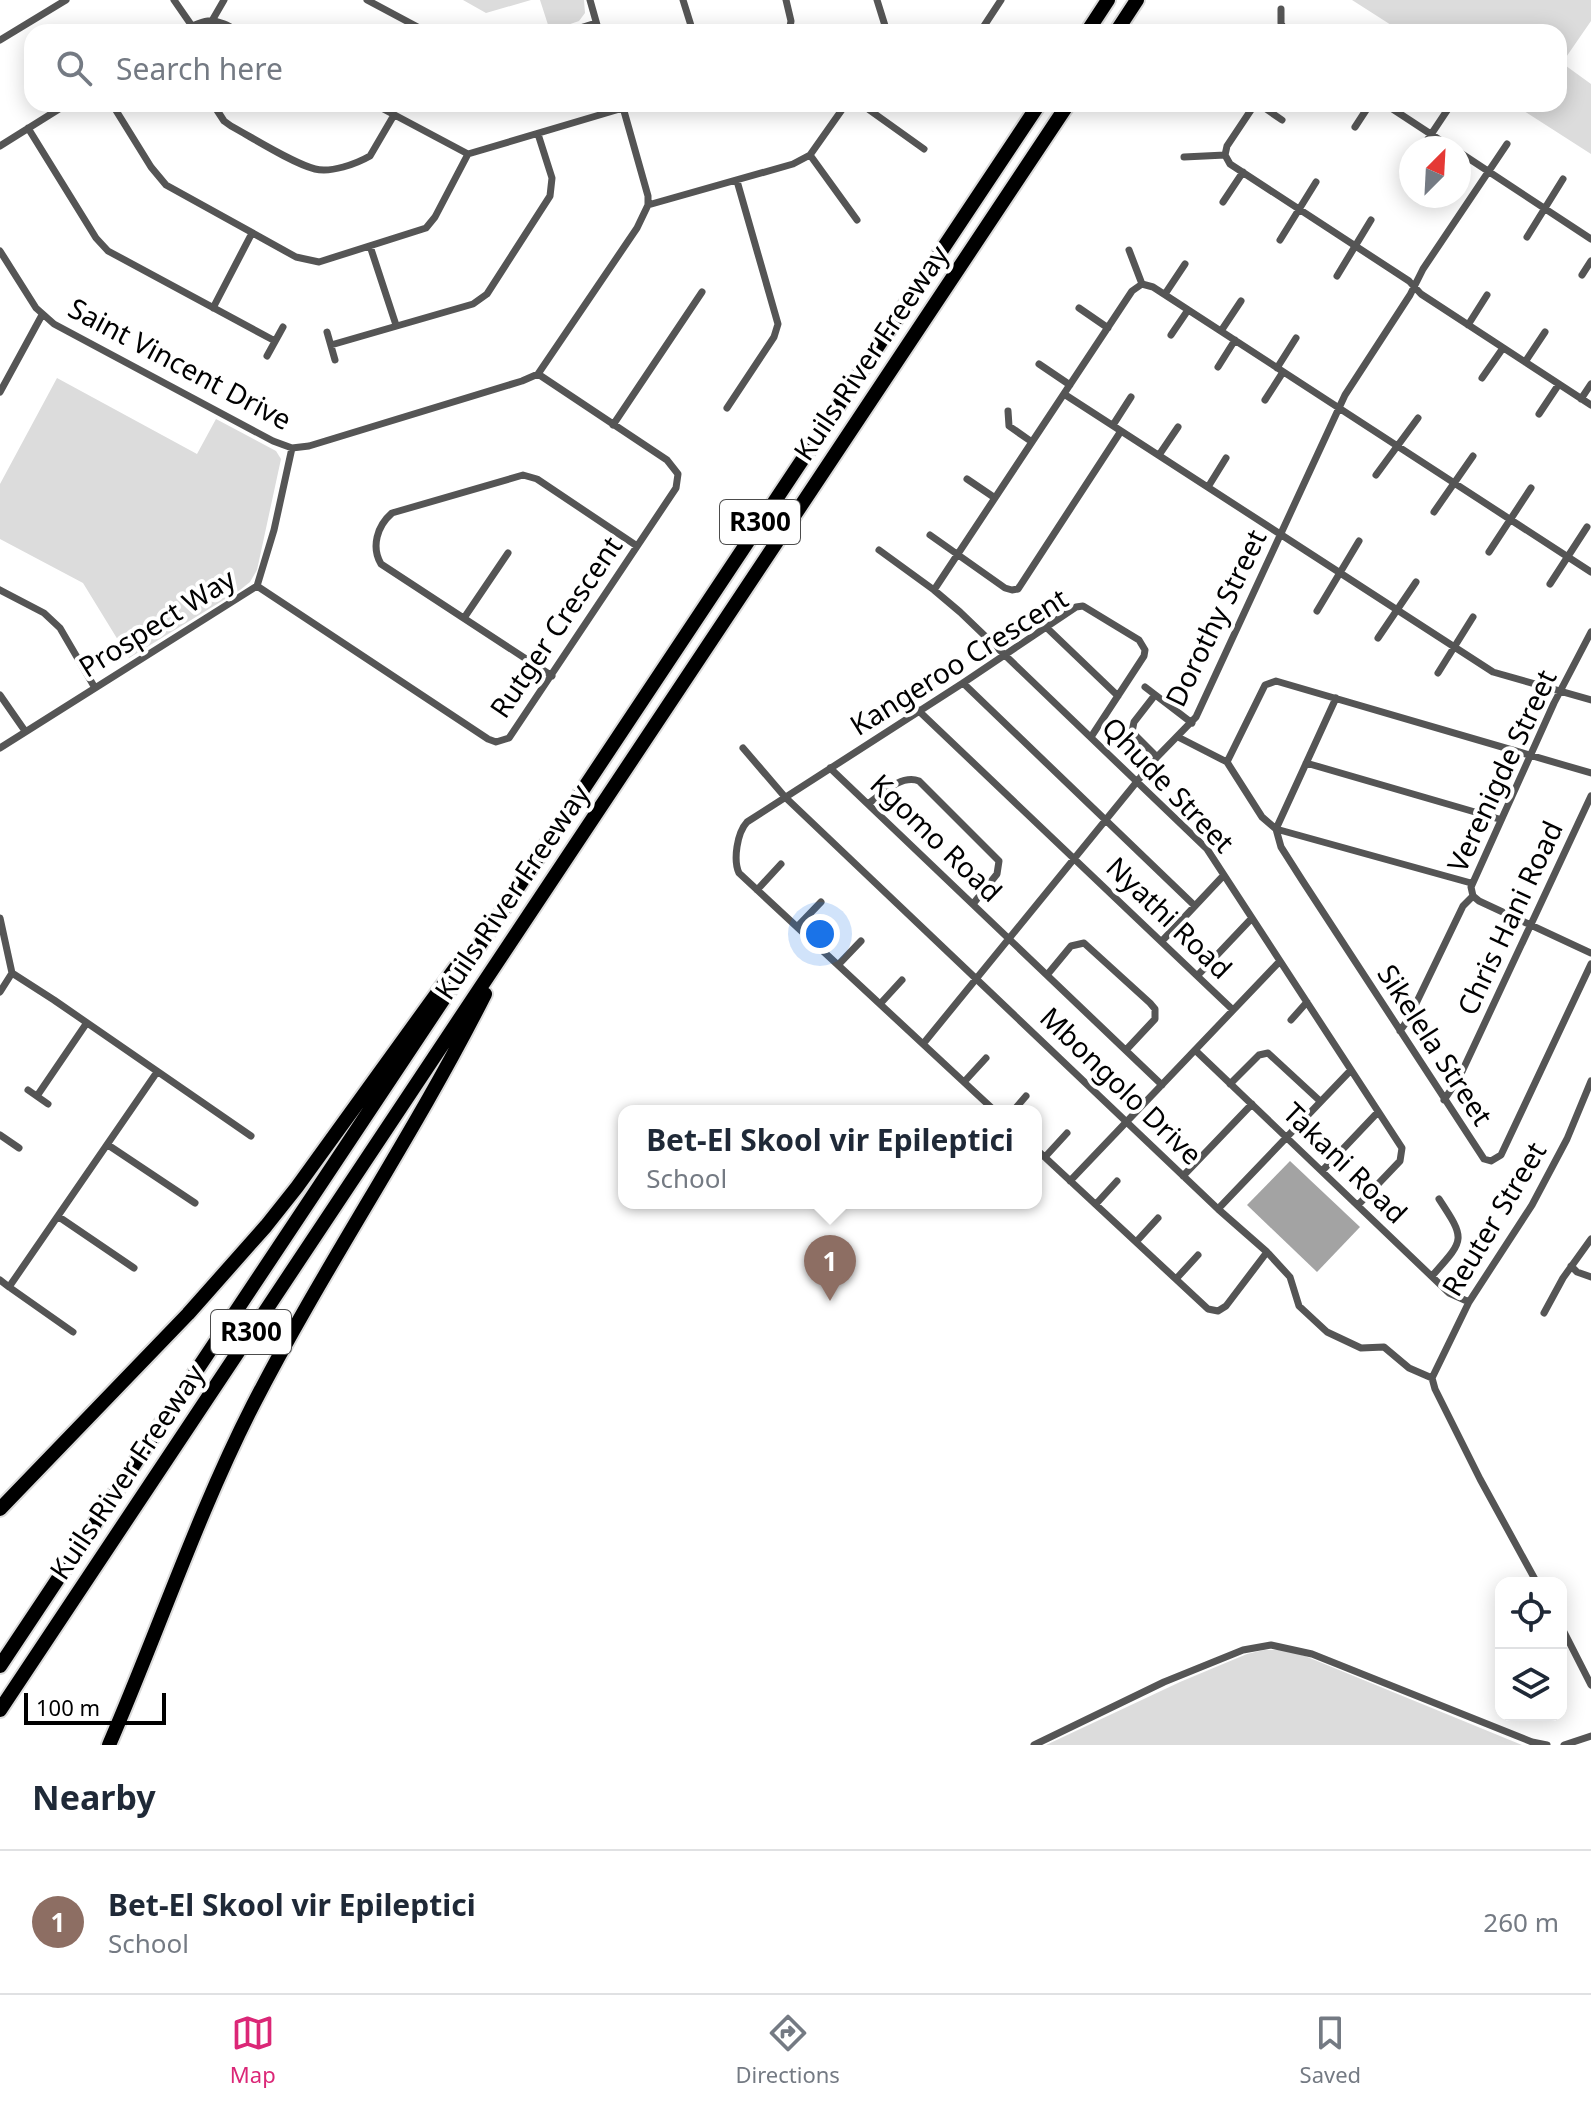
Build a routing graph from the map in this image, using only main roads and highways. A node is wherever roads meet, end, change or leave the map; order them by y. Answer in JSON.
{"nodes":[{"id":1,"x":1108,"y":0,"type":"edge"},
{"id":2,"x":1137,"y":0,"type":"edge"},
{"id":3,"x":1092,"y":24,"type":"edge"},
{"id":4,"x":1121,"y":24,"type":"edge"},
{"id":5,"x":1034,"y":112,"type":"edge"},
{"id":6,"x":1063,"y":112,"type":"edge"},
{"id":7,"x":482,"y":941,"type":"junction"},
{"id":8,"x":501,"y":957,"type":"junction"},
{"id":9,"x":0,"y":1509,"type":"edge"},
{"id":10,"x":0,"y":1666,"type":"edge"},
{"id":11,"x":0,"y":1709,"type":"edge"},
{"id":12,"x":109,"y":1745,"type":"edge"}],
"edges":[{"from":1,"to":3,"type":"highway"},
{"from":2,"to":4,"type":"highway"},
{"from":5,"to":7,"type":"highway","name":"Kuils River Freeway","number":"R300"},
{"from":6,"to":8,"type":"highway","name":"Kuils River Freeway","number":"R300"},
{"from":7,"to":9,"type":"highway"},
{"from":7,"to":10,"type":"highway","name":"Kuils River Freeway","number":"R300"},
{"from":8,"to":11,"type":"highway","name":"Kuils River Freeway","number":"R300"},
{"from":8,"to":12,"type":"highway"}]}
